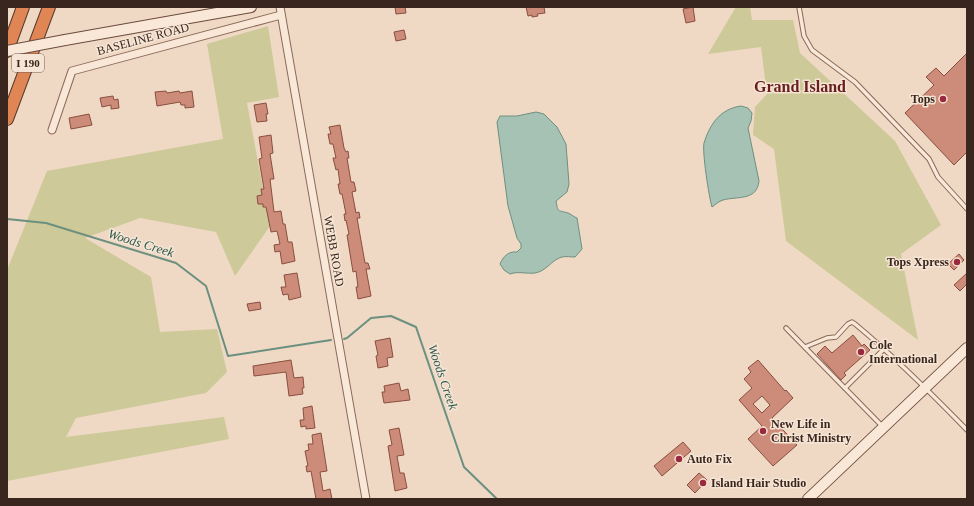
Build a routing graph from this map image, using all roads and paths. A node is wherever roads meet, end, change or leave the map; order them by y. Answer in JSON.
{"nodes":[{"id":1,"x":24,"y":7,"type":"edge"},
{"id":2,"x":49,"y":7,"type":"edge"},
{"id":3,"x":251,"y":7,"type":"edge"},
{"id":4,"x":280,"y":7,"type":"edge"},
{"id":5,"x":799,"y":7,"type":"edge"},
{"id":6,"x":281,"y":15,"type":"junction"},
{"id":7,"x":7,"y":51,"type":"edge"},
{"id":8,"x":7,"y":119,"type":"edge"},
{"id":9,"x":52,"y":130,"type":"dead end"},
{"id":10,"x":967,"y":209,"type":"edge"},
{"id":11,"x":786,"y":328,"type":"dead end"},
{"id":12,"x":805,"y":347,"type":"junction"},
{"id":13,"x":885,"y":348,"type":"junction"},
{"id":14,"x":966,"y":352,"type":"edge"},
{"id":15,"x":926,"y":387,"type":"junction"},
{"id":16,"x":846,"y":388,"type":"junction"},
{"id":17,"x":884,"y":427,"type":"junction"},
{"id":18,"x":967,"y":430,"type":"edge"},
{"id":19,"x":366,"y":499,"type":"edge"},
{"id":20,"x":808,"y":499,"type":"edge"}],
"edges":[{"from":1,"to":7,"type":"highway","number":"I 190"},
{"from":2,"to":8,"type":"highway","number":"I 190"},
{"from":3,"to":7,"type":"street","name":"BASELINE ROAD","bridge":true},
{"from":4,"to":6,"type":"street","name":"WEBB ROAD"},
{"from":5,"to":10,"type":"lane"},
{"from":6,"to":9,"type":"street","name":"BASELINE ROAD"},
{"from":6,"to":19,"type":"street","name":"WEBB ROAD"},
{"from":11,"to":12,"type":"lane"},
{"from":12,"to":13,"type":"lane"},
{"from":12,"to":16,"type":"lane"},
{"from":13,"to":15,"type":"lane"},
{"from":13,"to":16,"type":"lane"},
{"from":14,"to":15,"type":"street"},
{"from":15,"to":17,"type":"street"},
{"from":15,"to":18,"type":"lane"},
{"from":16,"to":17,"type":"lane"},
{"from":17,"to":20,"type":"street"}]}
